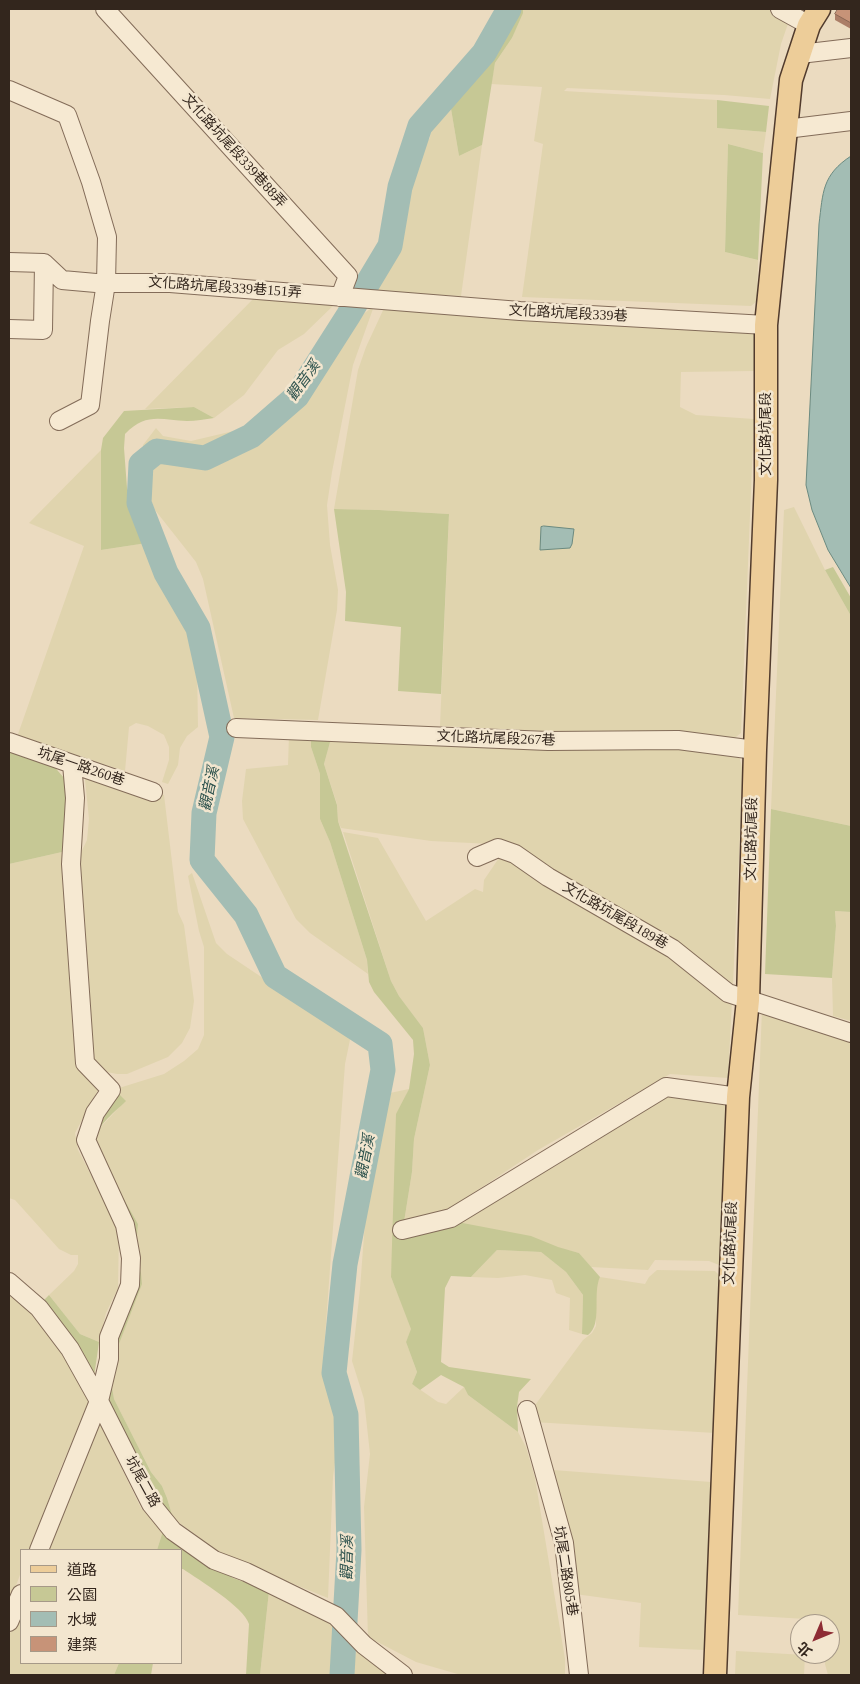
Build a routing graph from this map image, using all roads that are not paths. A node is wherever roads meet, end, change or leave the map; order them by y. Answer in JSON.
{"nodes":[{"id":1,"x":105,"y":9,"type":"edge"},
{"id":2,"x":780,"y":9,"type":"edge"},
{"id":3,"x":814,"y":17,"type":"edge"},
{"id":4,"x":851,"y":48,"type":"edge"},
{"id":5,"x":800,"y":54,"type":"junction"},
{"id":6,"x":9,"y":90,"type":"edge"},
{"id":7,"x":851,"y":121,"type":"edge"},
{"id":8,"x":786,"y":129,"type":"junction"},
{"id":9,"x":9,"y":262,"type":"edge"},
{"id":10,"x":44,"y":263,"type":"junction"},
{"id":11,"x":106,"y":283,"type":"junction"},
{"id":12,"x":342,"y":296,"type":"junction"},
{"id":13,"x":371,"y":298,"type":"joint"},
{"id":14,"x":766,"y":325,"type":"junction"},
{"id":15,"x":9,"y":329,"type":"edge"},
{"id":16,"x":59,"y":421,"type":"dead end"},
{"id":17,"x":236,"y":728,"type":"dead end"},
{"id":18,"x":9,"y":742,"type":"edge"},
{"id":19,"x":755,"y":750,"type":"junction"},
{"id":20,"x":72,"y":764,"type":"junction"},
{"id":21,"x":153,"y":792,"type":"dead end"},
{"id":22,"x":477,"y":857,"type":"dead end"},
{"id":23,"x":748,"y":1000,"type":"junction"},
{"id":24,"x":851,"y":1033,"type":"edge"},
{"id":25,"x":738,"y":1097,"type":"junction"},
{"id":26,"x":402,"y":1230,"type":"dead end"},
{"id":27,"x":9,"y":1282,"type":"edge"},
{"id":28,"x":99,"y":1401,"type":"junction"},
{"id":29,"x":527,"y":1410,"type":"dead end"},
{"id":30,"x":39,"y":1549,"type":"edge"},
{"id":31,"x":20,"y":1596,"type":"edge"},
{"id":32,"x":9,"y":1622,"type":"edge"},
{"id":33,"x":403,"y":1675,"type":"edge"},
{"id":34,"x":579,"y":1675,"type":"edge"},
{"id":35,"x":715,"y":1675,"type":"edge"}],
"edges":[{"from":1,"to":12,"type":"street","name":"文化路坑尾段339巷88弄"},
{"from":2,"to":3,"type":"street"},
{"from":3,"to":5,"type":"main road","name":"文化路坑尾段"},
{"from":4,"to":5,"type":"street"},
{"from":5,"to":8,"type":"main road","name":"文化路坑尾段"},
{"from":6,"to":11,"type":"street"},
{"from":7,"to":8,"type":"street"},
{"from":8,"to":14,"type":"main road","name":"文化路坑尾段"},
{"from":9,"to":10,"type":"street"},
{"from":10,"to":11,"type":"street","name":"文化路坑尾段339巷151弄"},
{"from":10,"to":15,"type":"street"},
{"from":11,"to":12,"type":"street","name":"文化路坑尾段339巷151弄"},
{"from":11,"to":16,"type":"street"},
{"from":12,"to":13,"type":"street","name":"文化路坑尾段339巷151弄"},
{"from":13,"to":14,"type":"street","name":"文化路坑尾段339巷"},
{"from":14,"to":19,"type":"main road","name":"文化路坑尾段"},
{"from":17,"to":19,"type":"street","name":"文化路坑尾段267巷"},
{"from":18,"to":20,"type":"street","name":"坑尾一路260巷"},
{"from":19,"to":23,"type":"main road","name":"文化路坑尾段"},
{"from":20,"to":21,"type":"street","name":"坑尾一路260巷"},
{"from":20,"to":28,"type":"street"},
{"from":22,"to":23,"type":"street","name":"文化路坑尾段189巷"},
{"from":23,"to":24,"type":"street","name":"文化路坑尾段189巷"},
{"from":23,"to":25,"type":"main road","name":"文化路坑尾段"},
{"from":25,"to":26,"type":"street"},
{"from":25,"to":35,"type":"main road","name":"文化路坑尾段"},
{"from":27,"to":28,"type":"street","name":"坑尾二路"},
{"from":28,"to":30,"type":"street"},
{"from":28,"to":33,"type":"street","name":"坑尾二路"},
{"from":29,"to":34,"type":"street","name":"坑尾二路805巷"},
{"from":31,"to":32,"type":"street"}]}
